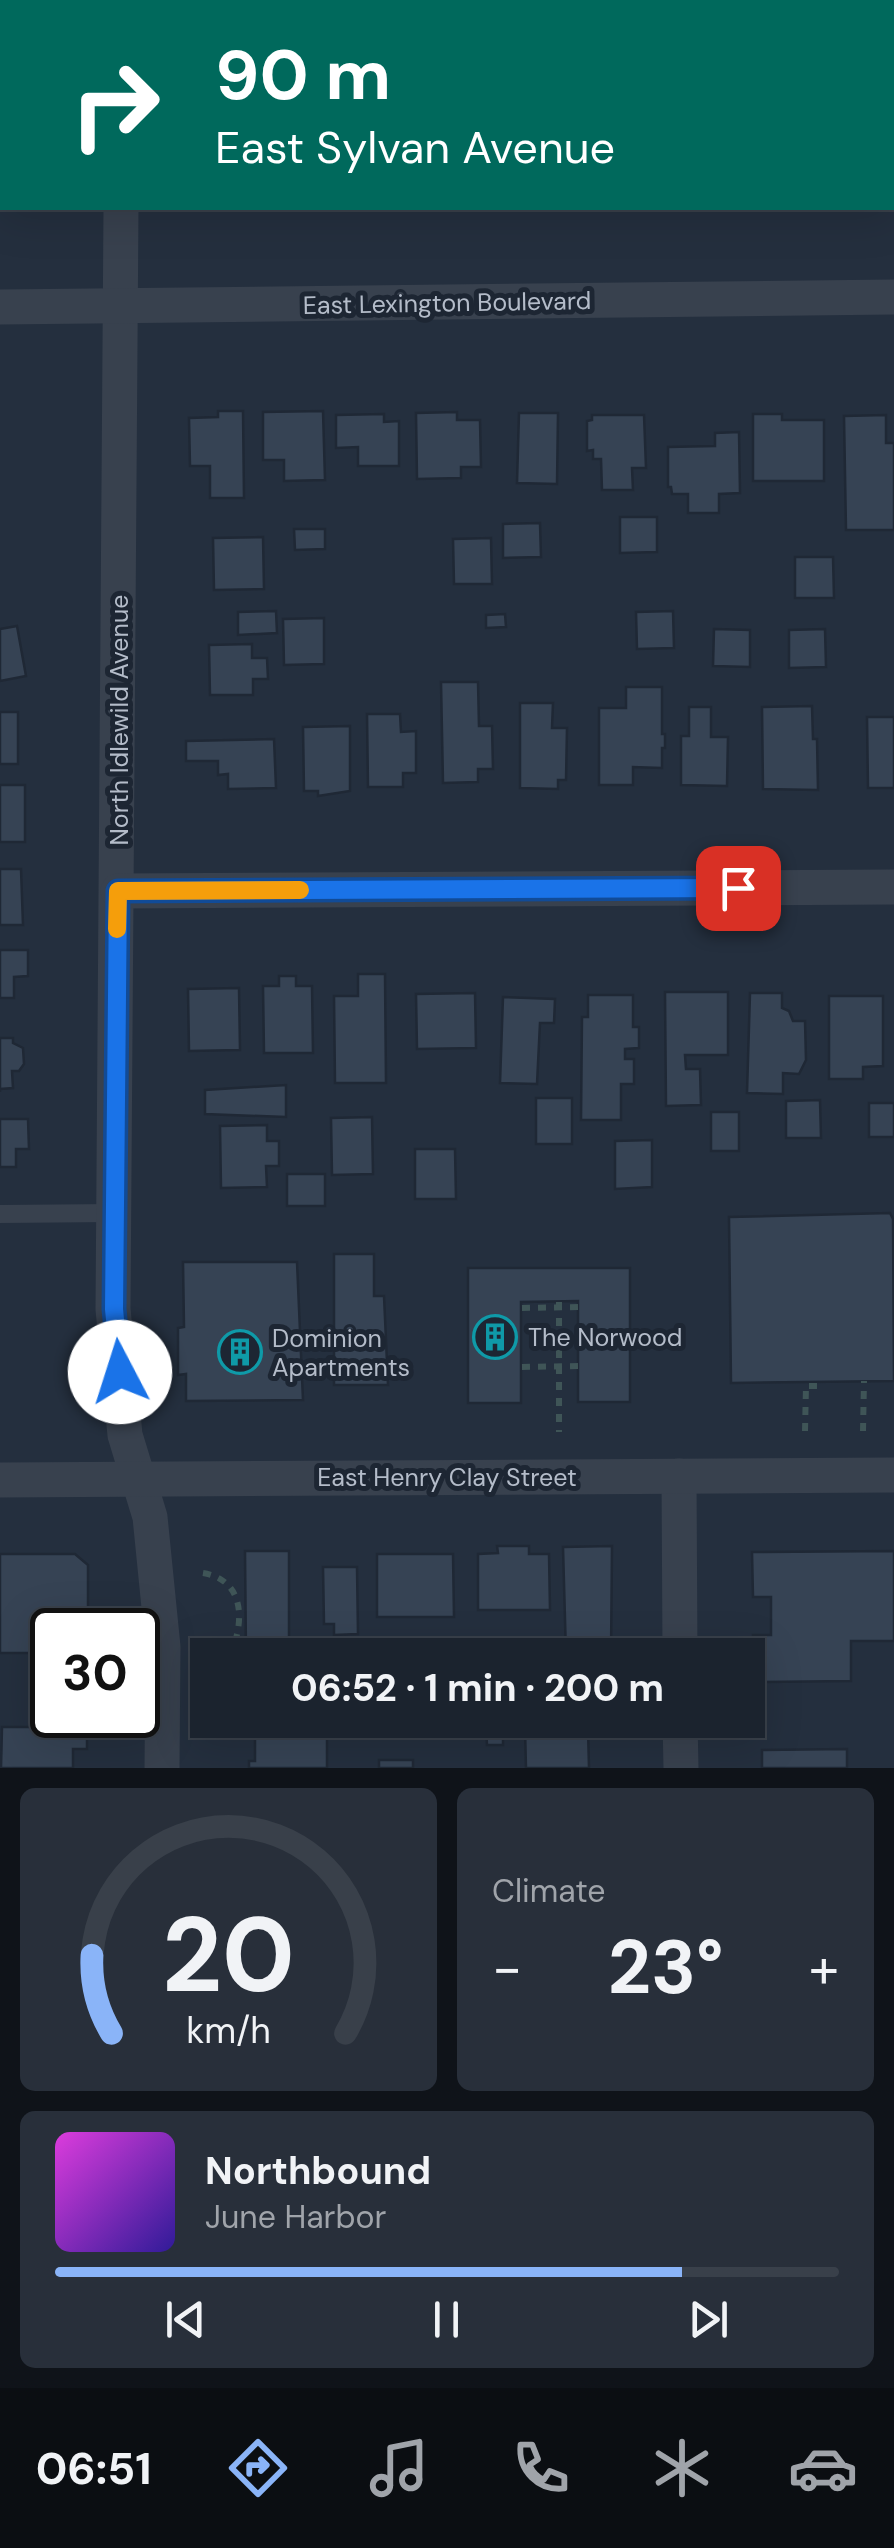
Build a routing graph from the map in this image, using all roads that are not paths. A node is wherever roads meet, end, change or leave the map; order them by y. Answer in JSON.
{"nodes":[{"id":1,"x":121,"y":210,"type":"edge"},
{"id":2,"x":894,"y":297,"type":"edge"},
{"id":3,"x":0,"y":308,"type":"edge"},
{"id":4,"x":121,"y":308,"type":"junction"},
{"id":5,"x":894,"y":887,"type":"edge"},
{"id":6,"x":118,"y":891,"type":"junction"},
{"id":7,"x":114,"y":1213,"type":"junction"},
{"id":8,"x":0,"y":1214,"type":"edge"},
{"id":9,"x":894,"y":1475,"type":"edge"},
{"id":10,"x":678,"y":1476,"type":"junction"},
{"id":11,"x":140,"y":1479,"type":"junction"},
{"id":12,"x":0,"y":1480,"type":"edge"},
{"id":13,"x":680,"y":1638,"type":"edge"},
{"id":14,"x":680,"y":1738,"type":"edge"},
{"id":15,"x":162,"y":1768,"type":"edge"},
{"id":16,"x":681,"y":1768,"type":"edge"}],
"edges":[{"from":1,"to":4,"type":"street","name":"North Idlewild Avenue"},
{"from":2,"to":4,"type":"street","name":"East Lexington Boulevard"},
{"from":3,"to":4,"type":"street","name":"East Lexington Boulevard"},
{"from":4,"to":6,"type":"street","name":"North Idlewild Avenue"},
{"from":5,"to":6,"type":"street"},
{"from":6,"to":7,"type":"street","name":"North Idlewild Avenue"},
{"from":7,"to":8,"type":"lane"},
{"from":7,"to":11,"type":"street","name":"North Idlewild Avenue"},
{"from":9,"to":10,"type":"street","name":"East Henry Clay Street"},
{"from":10,"to":11,"type":"street","name":"East Henry Clay Street"},
{"from":10,"to":13,"type":"street"},
{"from":11,"to":12,"type":"street","name":"East Henry Clay Street"},
{"from":11,"to":15,"type":"street","name":"North Idlewild Avenue"},
{"from":14,"to":16,"type":"street"}]}
